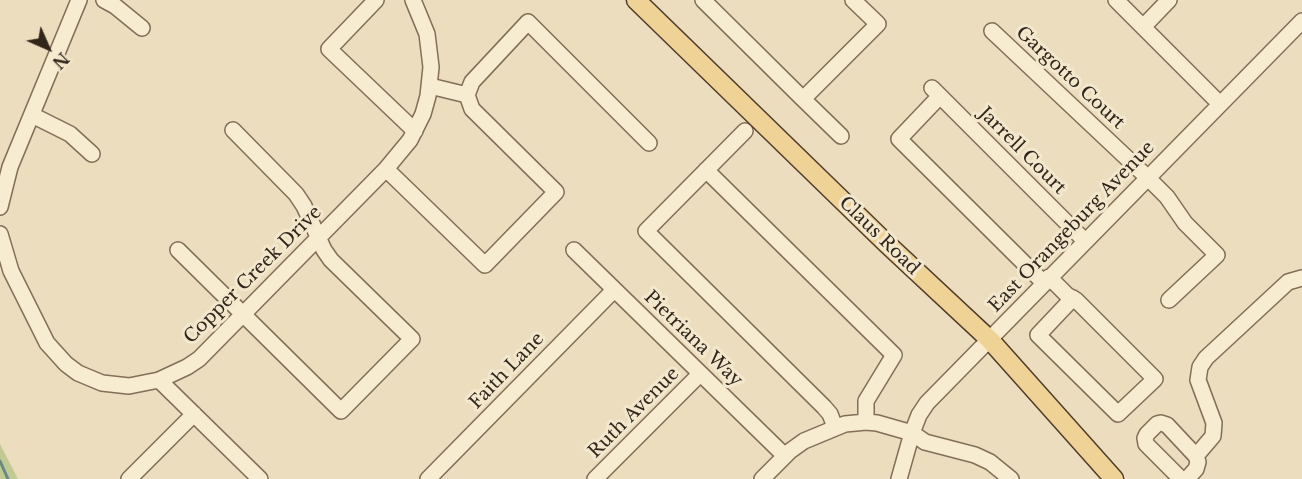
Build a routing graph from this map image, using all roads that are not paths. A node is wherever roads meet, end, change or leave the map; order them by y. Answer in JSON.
{"nodes":[{"id":1,"x":79,"y":0,"type":"edge"},
{"id":2,"x":104,"y":0,"type":"edge"},
{"id":3,"x":376,"y":0,"type":"edge"},
{"id":4,"x":413,"y":0,"type":"edge"},
{"id":5,"x":636,"y":0,"type":"edge"},
{"id":6,"x":703,"y":0,"type":"edge"},
{"id":7,"x":853,"y":0,"type":"edge"},
{"id":8,"x":1116,"y":0,"type":"edge"},
{"id":9,"x":1169,"y":0,"type":"edge"},
{"id":10,"x":1302,"y":21,"type":"edge"},
{"id":11,"x":1143,"y":27,"type":"junction"},
{"id":12,"x":142,"y":28,"type":"dead end"},
{"id":13,"x":992,"y":31,"type":"dead end"},
{"id":14,"x":430,"y":86,"type":"junction"},
{"id":15,"x":467,"y":95,"type":"junction"},
{"id":16,"x":803,"y":99,"type":"junction"},
{"id":17,"x":1220,"y":105,"type":"junction"},
{"id":18,"x":32,"y":115,"type":"junction"},
{"id":19,"x":232,"y":130,"type":"dead end"},
{"id":20,"x":415,"y":131,"type":"junction"},
{"id":21,"x":745,"y":131,"type":"dead end"},
{"id":22,"x":841,"y":136,"type":"dead end"},
{"id":23,"x":650,"y":143,"type":"dead end"},
{"id":24,"x":92,"y":154,"type":"dead end"},
{"id":25,"x":386,"y":169,"type":"junction"},
{"id":26,"x":706,"y":170,"type":"junction"},
{"id":27,"x":1147,"y":177,"type":"junction"},
{"id":28,"x":0,"y":207,"type":"edge"},
{"id":29,"x":0,"y":234,"type":"edge"},
{"id":30,"x":317,"y":238,"type":"junction"},
{"id":31,"x":1085,"y":241,"type":"junction"},
{"id":32,"x":177,"y":250,"type":"dead end"},
{"id":33,"x":574,"y":250,"type":"dead end"},
{"id":34,"x":1302,"y":278,"type":"edge"},
{"id":35,"x":1046,"y":280,"type":"junction"},
{"id":36,"x":614,"y":290,"type":"junction"},
{"id":37,"x":1073,"y":298,"type":"junction"},
{"id":38,"x":1169,"y":300,"type":"dead end"},
{"id":39,"x":243,"y":314,"type":"junction"},
{"id":40,"x":990,"y":340,"type":"junction"},
{"id":41,"x":700,"y":374,"type":"junction"},
{"id":42,"x":159,"y":380,"type":"junction"},
{"id":43,"x":194,"y":414,"type":"junction"},
{"id":44,"x":866,"y":422,"type":"junction"},
{"id":45,"x":835,"y":427,"type":"junction"},
{"id":46,"x":912,"y":433,"type":"junction"},
{"id":47,"x":785,"y":456,"type":"junction"},
{"id":48,"x":1196,"y":456,"type":"junction"},
{"id":49,"x":129,"y":479,"type":"edge"},
{"id":50,"x":260,"y":479,"type":"edge"},
{"id":51,"x":428,"y":479,"type":"edge"},
{"id":52,"x":595,"y":479,"type":"edge"},
{"id":53,"x":762,"y":479,"type":"edge"},
{"id":54,"x":899,"y":479,"type":"edge"},
{"id":55,"x":1011,"y":479,"type":"edge"},
{"id":56,"x":1114,"y":479,"type":"edge"},
{"id":57,"x":1181,"y":479,"type":"edge"},
{"id":58,"x":1187,"y":479,"type":"edge"}],
"edges":[{"from":1,"to":18,"type":"street"},
{"from":2,"to":12,"type":"street"},
{"from":3,"to":20,"type":"street"},
{"from":4,"to":14,"type":"street","name":"Copper Creek Drive"},
{"from":5,"to":40,"type":"main road","name":"Claus Road"},
{"from":6,"to":16,"type":"street"},
{"from":7,"to":16,"type":"street"},
{"from":8,"to":11,"type":"street"},
{"from":9,"to":11,"type":"street"},
{"from":10,"to":17,"type":"street","name":"East Orangeburg Avenue"},
{"from":11,"to":17,"type":"street"},
{"from":13,"to":27,"type":"street","name":"Gargotto Court"},
{"from":14,"to":15,"type":"street"},
{"from":14,"to":20,"type":"street","name":"Copper Creek Drive"},
{"from":15,"to":23,"type":"street"},
{"from":15,"to":25,"type":"street"},
{"from":16,"to":22,"type":"street"},
{"from":17,"to":27,"type":"street","name":"East Orangeburg Avenue"},
{"from":18,"to":24,"type":"street"},
{"from":18,"to":28,"type":"street"},
{"from":19,"to":30,"type":"street"},
{"from":20,"to":25,"type":"street","name":"Copper Creek Drive"},
{"from":21,"to":26,"type":"street"},
{"from":25,"to":30,"type":"street","name":"Copper Creek Drive"},
{"from":26,"to":44,"type":"street"},
{"from":26,"to":45,"type":"street"},
{"from":27,"to":31,"type":"street","name":"East Orangeburg Avenue"},
{"from":27,"to":38,"type":"street","name":"Gargotto Court"},
{"from":29,"to":42,"type":"street","name":"Copper Creek Drive"},
{"from":30,"to":39,"type":"street","name":"Copper Creek Drive"},
{"from":30,"to":39,"type":"street"},
{"from":31,"to":35,"type":"street","name":"East Orangeburg Avenue"},
{"from":31,"to":35,"type":"street","name":"Jarrell Court"},
{"from":32,"to":39,"type":"street"},
{"from":33,"to":36,"type":"street","name":"Pietriana Way"},
{"from":34,"to":48,"type":"street"},
{"from":35,"to":37,"type":"street"},
{"from":35,"to":40,"type":"street","name":"East Orangeburg Avenue"},
{"from":36,"to":41,"type":"street","name":"Pietriana Way"},
{"from":36,"to":51,"type":"street","name":"Faith Lane"},
{"from":37,"to":37,"type":"street"},
{"from":39,"to":42,"type":"street","name":"Copper Creek Drive"},
{"from":40,"to":46,"type":"street","name":"East Orangeburg Avenue"},
{"from":40,"to":56,"type":"main road","name":"Claus Road"},
{"from":41,"to":47,"type":"street","name":"Pietriana Way"},
{"from":41,"to":52,"type":"street","name":"Ruth Avenue"},
{"from":42,"to":43,"type":"street"},
{"from":43,"to":49,"type":"street"},
{"from":43,"to":50,"type":"street"},
{"from":44,"to":45,"type":"street"},
{"from":44,"to":46,"type":"street"},
{"from":45,"to":47,"type":"street"},
{"from":46,"to":54,"type":"street","name":"East Orangeburg Avenue"},
{"from":46,"to":55,"type":"street"},
{"from":47,"to":53,"type":"street"},
{"from":48,"to":57,"type":"street"},
{"from":48,"to":58,"type":"street"}]}
